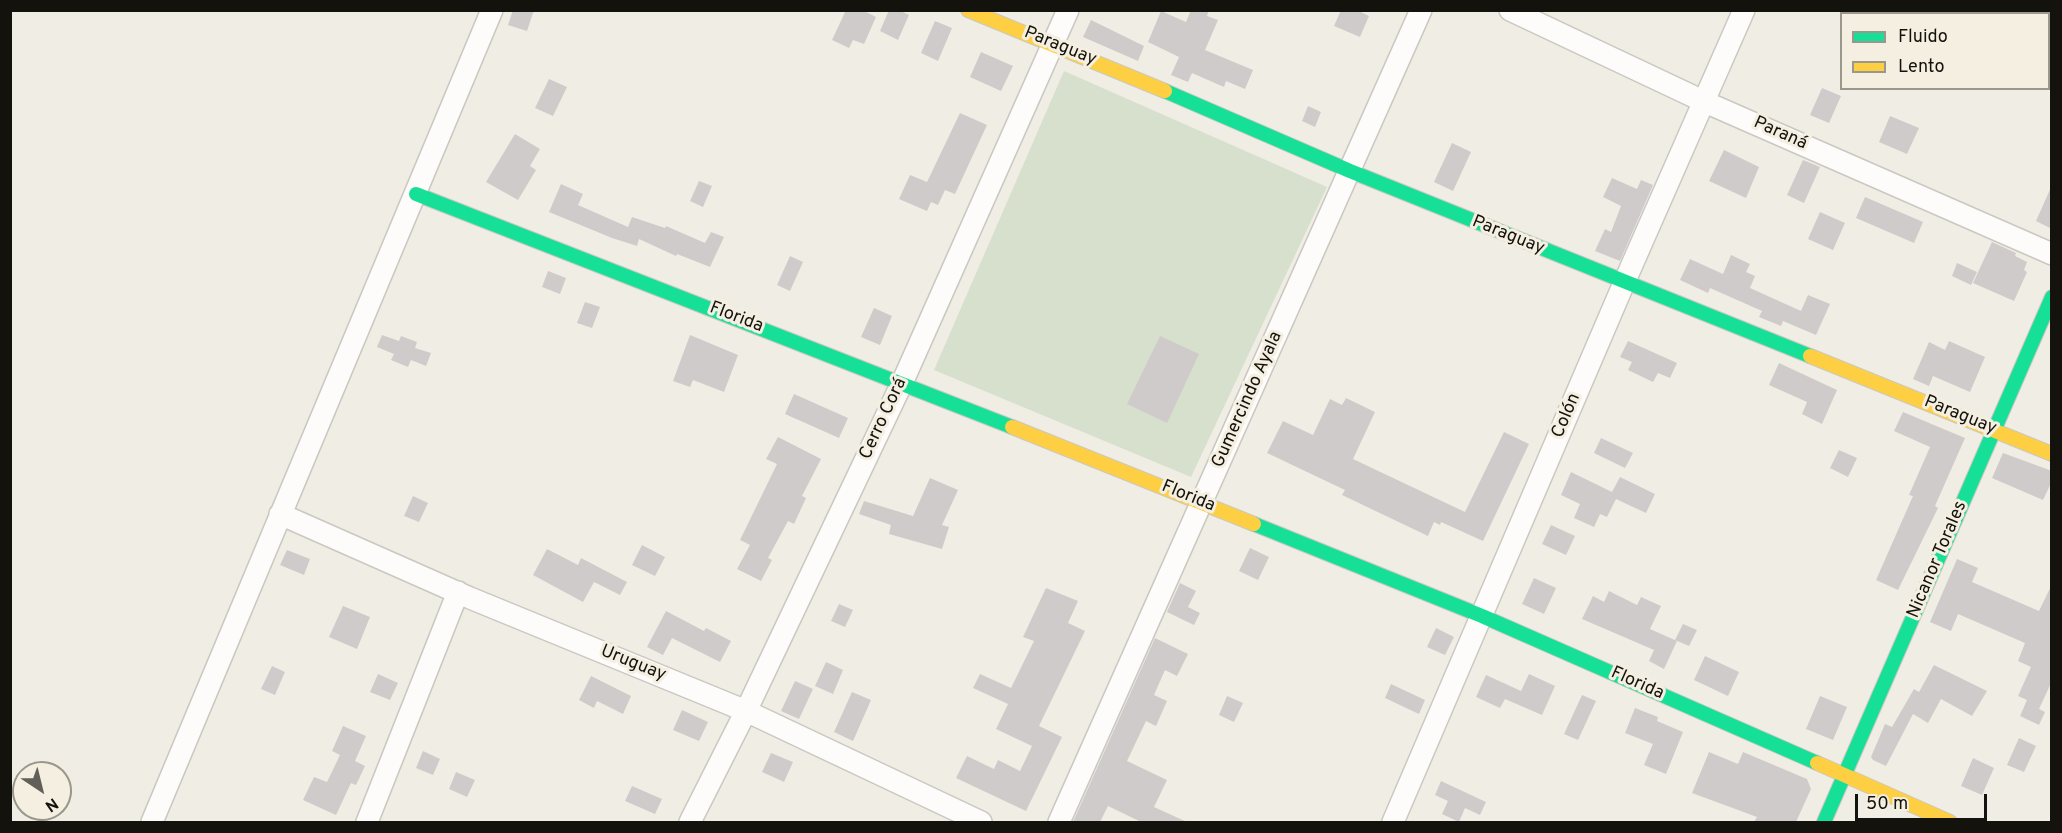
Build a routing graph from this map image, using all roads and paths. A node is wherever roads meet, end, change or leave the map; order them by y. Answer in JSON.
{"nodes":[{"id":1,"x":492,"y":10,"type":"edge"},
{"id":2,"x":968,"y":10,"type":"edge"},
{"id":3,"x":1068,"y":10,"type":"edge"},
{"id":4,"x":1421,"y":10,"type":"edge"},
{"id":5,"x":1510,"y":10,"type":"edge"},
{"id":6,"x":1744,"y":10,"type":"edge"},
{"id":7,"x":1053,"y":43,"type":"junction"},
{"id":8,"x":1705,"y":102,"type":"junction"},
{"id":9,"x":1350,"y":171,"type":"junction"},
{"id":10,"x":416,"y":194,"type":"junction"},
{"id":11,"x":2052,"y":254,"type":"edge"},
{"id":12,"x":1624,"y":283,"type":"junction"},
{"id":13,"x":2052,"y":297,"type":"edge"},
{"id":14,"x":902,"y":383,"type":"junction"},
{"id":15,"x":1994,"y":429,"type":"junction"},
{"id":16,"x":2052,"y":454,"type":"edge"},
{"id":17,"x":1202,"y":502,"type":"junction"},
{"id":18,"x":280,"y":514,"type":"junction"},
{"id":19,"x":458,"y":592,"type":"junction"},
{"id":20,"x":1482,"y":616,"type":"junction"},
{"id":21,"x":746,"y":711,"type":"junction"},
{"id":22,"x":1845,"y":775,"type":"junction"},
{"id":23,"x":152,"y":822,"type":"edge"},
{"id":24,"x":367,"y":822,"type":"edge"},
{"id":25,"x":690,"y":822,"type":"edge"},
{"id":26,"x":981,"y":822,"type":"edge"},
{"id":27,"x":1059,"y":822,"type":"edge"},
{"id":28,"x":1393,"y":822,"type":"edge"},
{"id":29,"x":1824,"y":822,"type":"edge"},
{"id":30,"x":1950,"y":822,"type":"edge"}],
"edges":[{"from":1,"to":10,"type":"street"},
{"from":2,"to":7,"type":"street","name":"Paraguay"},
{"from":3,"to":7,"type":"street","name":"Cerro Corá"},
{"from":4,"to":9,"type":"street","name":"Gumercindo Ayala"},
{"from":5,"to":8,"type":"street","name":"Paraná"},
{"from":6,"to":8,"type":"street","name":"Colón"},
{"from":7,"to":9,"type":"street","name":"Paraguay"},
{"from":7,"to":14,"type":"street","name":"Cerro Corá"},
{"from":8,"to":11,"type":"street","name":"Paraná"},
{"from":8,"to":12,"type":"street","name":"Colón"},
{"from":9,"to":12,"type":"street","name":"Paraguay"},
{"from":9,"to":17,"type":"street","name":"Gumercindo Ayala"},
{"from":10,"to":14,"type":"street","name":"Florida"},
{"from":10,"to":18,"type":"street"},
{"from":12,"to":15,"type":"street","name":"Paraguay"},
{"from":12,"to":20,"type":"street","name":"Colón"},
{"from":13,"to":15,"type":"street","name":"Nicanor Torales"},
{"from":14,"to":17,"type":"street","name":"Florida"},
{"from":14,"to":21,"type":"street","name":"Cerro Corá"},
{"from":15,"to":16,"type":"street","name":"Paraguay"},
{"from":15,"to":22,"type":"street","name":"Nicanor Torales"},
{"from":17,"to":20,"type":"street","name":"Florida"},
{"from":17,"to":27,"type":"street","name":"Gumercindo Ayala"},
{"from":18,"to":19,"type":"street","name":"Uruguay"},
{"from":18,"to":23,"type":"street"},
{"from":19,"to":21,"type":"street","name":"Uruguay"},
{"from":19,"to":24,"type":"street"},
{"from":20,"to":22,"type":"street","name":"Florida"},
{"from":20,"to":28,"type":"street","name":"Colón"},
{"from":21,"to":25,"type":"street","name":"Cerro Corá"},
{"from":21,"to":26,"type":"street","name":"Uruguay"},
{"from":22,"to":29,"type":"street","name":"Nicanor Torales"},
{"from":22,"to":30,"type":"street","name":"Florida"}]}
